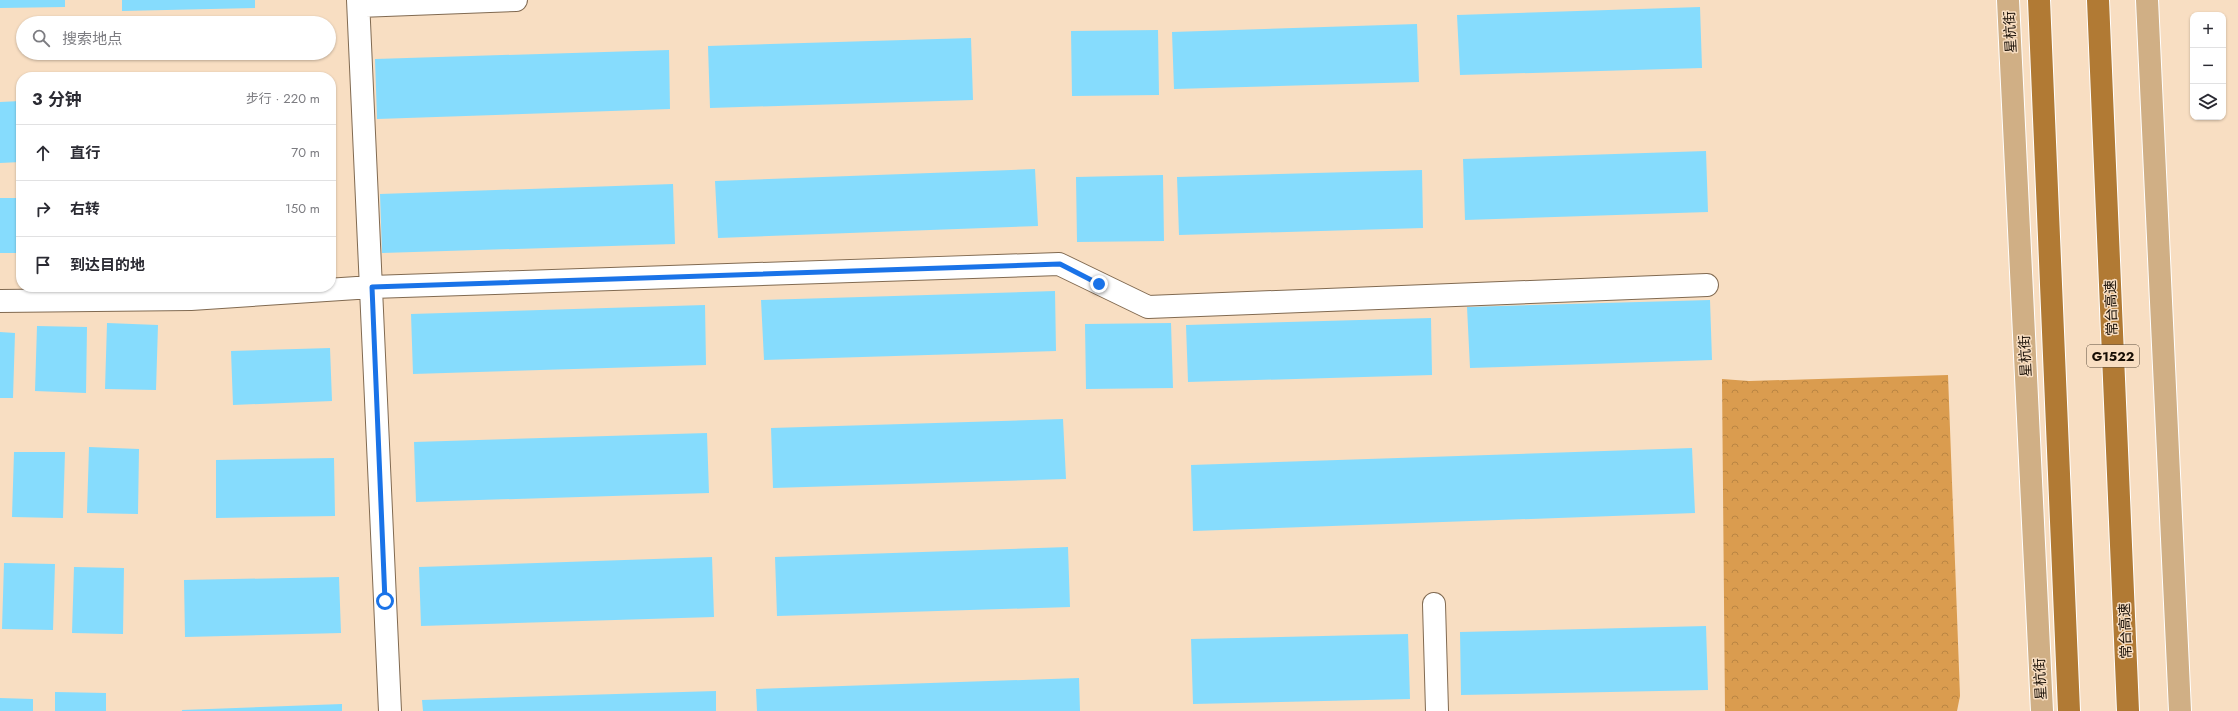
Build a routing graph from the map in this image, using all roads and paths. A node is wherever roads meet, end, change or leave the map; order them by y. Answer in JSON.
{"nodes":[{"id":1,"x":516,"y":0,"type":"edge"},
{"id":2,"x":2008,"y":0,"type":"edge"},
{"id":3,"x":2039,"y":0,"type":"edge"},
{"id":4,"x":2098,"y":0,"type":"edge"},
{"id":5,"x":2147,"y":0,"type":"edge"},
{"id":6,"x":359,"y":3,"type":"edge"},
{"id":7,"x":1707,"y":285,"type":"dead end"},
{"id":8,"x":372,"y":287,"type":"junction"},
{"id":9,"x":336,"y":289,"type":"edge"},
{"id":10,"x":297,"y":292,"type":"edge"},
{"id":11,"x":0,"y":301,"type":"edge"},
{"id":12,"x":1434,"y":604,"type":"dead end"},
{"id":13,"x":390,"y":711,"type":"edge"},
{"id":14,"x":1437,"y":711,"type":"edge"},
{"id":15,"x":2042,"y":711,"type":"edge"},
{"id":16,"x":2069,"y":711,"type":"edge"},
{"id":17,"x":2128,"y":711,"type":"edge"},
{"id":18,"x":2180,"y":711,"type":"edge"}],
"edges":[{"from":1,"to":6,"type":"street"},
{"from":2,"to":15,"type":"main road","name":"星杭街"},
{"from":3,"to":16,"type":"highway"},
{"from":4,"to":17,"type":"highway","name":"常台高速","number":"G1522"},
{"from":5,"to":18,"type":"main road"},
{"from":6,"to":8,"type":"street"},
{"from":7,"to":8,"type":"street"},
{"from":8,"to":9,"type":"street"},
{"from":8,"to":13,"type":"street"},
{"from":10,"to":11,"type":"street"},
{"from":12,"to":14,"type":"street"}]}
